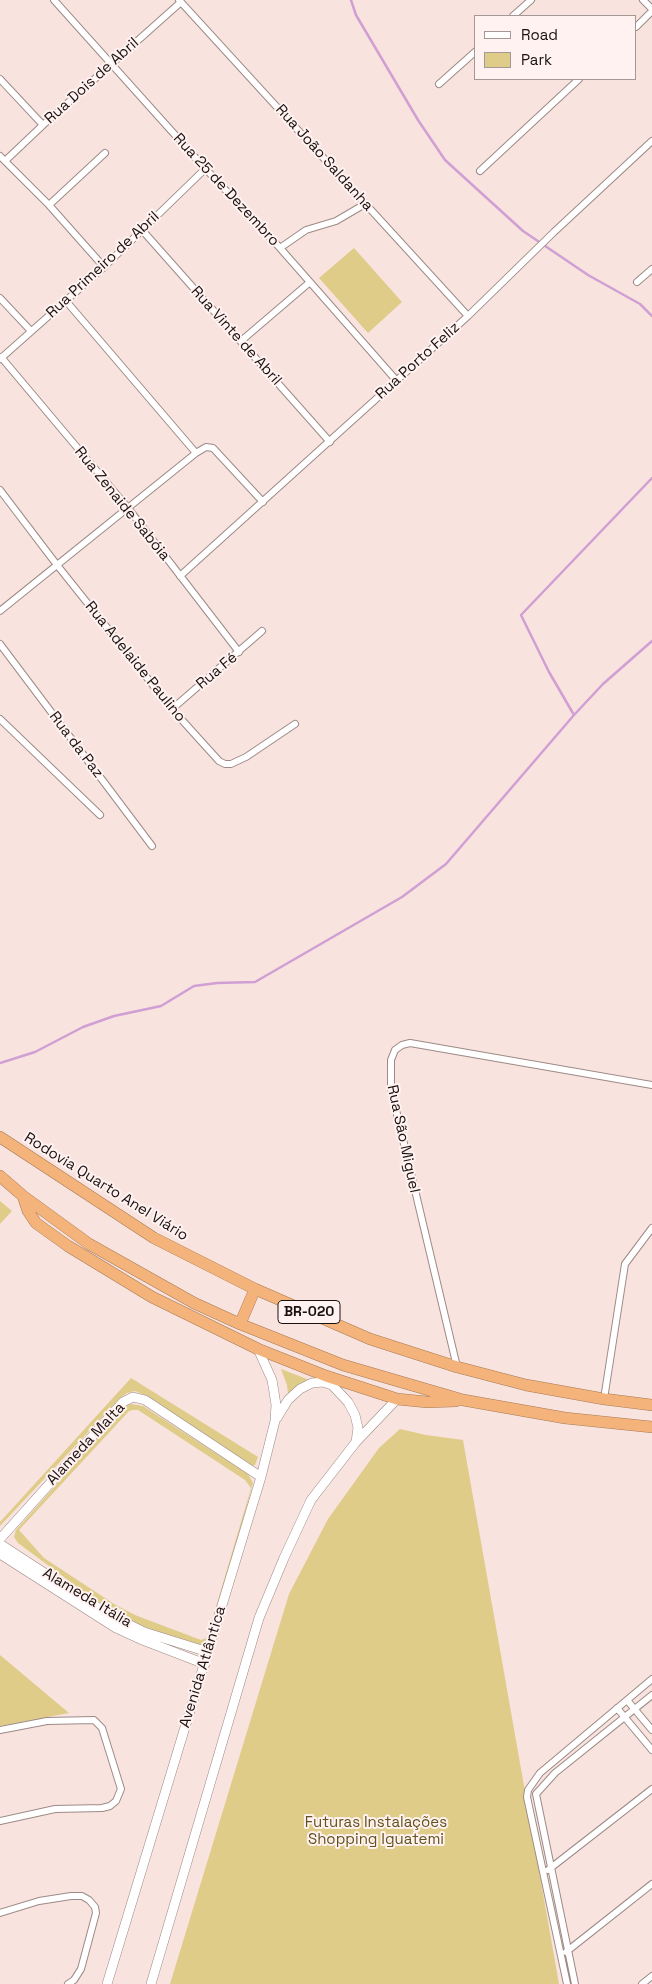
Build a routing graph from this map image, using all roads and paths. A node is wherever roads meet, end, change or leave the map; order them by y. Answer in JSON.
{"nodes":[{"id":1,"x":54,"y":0,"type":"edge"},
{"id":2,"x":531,"y":0,"type":"edge"},
{"id":3,"x":643,"y":0,"type":"edge"},
{"id":4,"x":180,"y":1,"type":"edge"},
{"id":5,"x":652,"y":10,"type":"edge"},
{"id":6,"x":514,"y":15,"type":"edge"},
{"id":7,"x":637,"y":25,"type":"edge"},
{"id":8,"x":474,"y":53,"type":"edge"},
{"id":9,"x":112,"y":63,"type":"junction"},
{"id":10,"x":0,"y":79,"type":"edge"},
{"id":11,"x":578,"y":80,"type":"edge"},
{"id":12,"x":439,"y":84,"type":"dead end"},
{"id":13,"x":42,"y":125,"type":"junction"},
{"id":14,"x":652,"y":141,"type":"edge"},
{"id":15,"x":106,"y":153,"type":"dead end"},
{"id":16,"x":2,"y":158,"type":"edge"},
{"id":17,"x":205,"y":168,"type":"junction"},
{"id":18,"x":480,"y":171,"type":"dead end"},
{"id":19,"x":366,"y":204,"type":"junction"},
{"id":20,"x":48,"y":206,"type":"junction"},
{"id":21,"x":142,"y":230,"type":"junction"},
{"id":22,"x":280,"y":248,"type":"junction"},
{"id":23,"x":104,"y":266,"type":"junction"},
{"id":24,"x":652,"y":269,"type":"edge"},
{"id":25,"x":310,"y":282,"type":"junction"},
{"id":26,"x":637,"y":282,"type":"dead end"},
{"id":27,"x":0,"y":298,"type":"edge"},
{"id":28,"x":66,"y":301,"type":"junction"},
{"id":29,"x":468,"y":316,"type":"junction"},
{"id":30,"x":31,"y":331,"type":"junction"},
{"id":31,"x":242,"y":340,"type":"junction"},
{"id":32,"x":1,"y":358,"type":"edge"},
{"id":33,"x":396,"y":380,"type":"junction"},
{"id":34,"x":330,"y":442,"type":"junction"},
{"id":35,"x":196,"y":453,"type":"junction"},
{"id":36,"x":0,"y":490,"type":"edge"},
{"id":37,"x":263,"y":502,"type":"junction"},
{"id":38,"x":128,"y":508,"type":"junction"},
{"id":39,"x":57,"y":566,"type":"junction"},
{"id":40,"x":180,"y":576,"type":"junction"},
{"id":41,"x":0,"y":611,"type":"edge"},
{"id":42,"x":262,"y":632,"type":"dead end"},
{"id":43,"x":0,"y":644,"type":"edge"},
{"id":44,"x":239,"y":652,"type":"junction"},
{"id":45,"x":172,"y":709,"type":"junction"},
{"id":46,"x":0,"y":719,"type":"edge"},
{"id":47,"x":296,"y":724,"type":"dead end"},
{"id":48,"x":100,"y":815,"type":"dead end"},
{"id":49,"x":152,"y":846,"type":"dead end"},
{"id":50,"x":652,"y":1086,"type":"edge"},
{"id":51,"x":0,"y":1137,"type":"edge"},
{"id":52,"x":0,"y":1176,"type":"edge"},
{"id":53,"x":23,"y":1196,"type":"junction"},
{"id":54,"x":652,"y":1228,"type":"edge"},
{"id":55,"x":255,"y":1289,"type":"junction"},
{"id":56,"x":240,"y":1324,"type":"junction"},
{"id":57,"x":258,"y":1349,"type":"junction"},
{"id":58,"x":457,"y":1367,"type":"junction"},
{"id":59,"x":604,"y":1398,"type":"junction"},
{"id":60,"x":398,"y":1399,"type":"junction"},
{"id":61,"x":463,"y":1400,"type":"junction"},
{"id":62,"x":652,"y":1404,"type":"edge"},
{"id":63,"x":275,"y":1421,"type":"junction"},
{"id":64,"x":652,"y":1427,"type":"edge"},
{"id":65,"x":356,"y":1442,"type":"junction"},
{"id":66,"x":261,"y":1477,"type":"junction"},
{"id":67,"x":0,"y":1538,"type":"edge"},
{"id":68,"x":0,"y":1544,"type":"edge"},
{"id":69,"x":0,"y":1554,"type":"edge"},
{"id":70,"x":208,"y":1652,"type":"junction"},
{"id":71,"x":204,"y":1664,"type":"junction"},
{"id":72,"x":652,"y":1679,"type":"edge"},
{"id":73,"x":652,"y":1695,"type":"edge"},
{"id":74,"x":627,"y":1700,"type":"junction"},
{"id":75,"x":617,"y":1708,"type":"junction"},
{"id":76,"x":635,"y":1709,"type":"junction"},
{"id":77,"x":625,"y":1718,"type":"junction"},
{"id":78,"x":0,"y":1730,"type":"edge"},
{"id":79,"x":652,"y":1730,"type":"edge"},
{"id":80,"x":652,"y":1750,"type":"edge"},
{"id":81,"x":549,"y":1766,"type":"junction"},
{"id":82,"x":555,"y":1773,"type":"junction"},
{"id":83,"x":652,"y":1789,"type":"edge"},
{"id":84,"x":0,"y":1822,"type":"edge"},
{"id":85,"x":550,"y":1868,"type":"junction"},
{"id":86,"x":543,"y":1873,"type":"junction"},
{"id":87,"x":652,"y":1884,"type":"edge"},
{"id":88,"x":0,"y":1913,"type":"edge"},
{"id":89,"x":568,"y":1951,"type":"junction"},
{"id":90,"x":561,"y":1956,"type":"junction"},
{"id":91,"x":652,"y":1976,"type":"edge"},
{"id":92,"x":68,"y":1984,"type":"edge"},
{"id":93,"x":107,"y":1984,"type":"edge"},
{"id":94,"x":151,"y":1984,"type":"edge"},
{"id":95,"x":567,"y":1984,"type":"edge"},
{"id":96,"x":575,"y":1984,"type":"edge"},
{"id":97,"x":642,"y":1984,"type":"edge"}],
"edges":[{"from":1,"to":9,"type":"street","name":"Rua 25 de Dezembro"},
{"from":2,"to":6,"type":"street"},
{"from":3,"to":5,"type":"street"},
{"from":4,"to":9,"type":"street","name":"Rua Dois de Abril"},
{"from":4,"to":19,"type":"street","name":"Rua João Saldanha"},
{"from":5,"to":7,"type":"street"},
{"from":8,"to":12,"type":"street"},
{"from":9,"to":13,"type":"street","name":"Rua Dois de Abril"},
{"from":9,"to":17,"type":"street","name":"Rua 25 de Dezembro"},
{"from":10,"to":13,"type":"street"},
{"from":11,"to":18,"type":"street"},
{"from":13,"to":16,"type":"street","name":"Rua Dois de Abril"},
{"from":14,"to":29,"type":"street","name":"Rua Porto Feliz"},
{"from":15,"to":20,"type":"street"},
{"from":16,"to":20,"type":"street"},
{"from":17,"to":21,"type":"street","name":"Rua Primeiro de Abril"},
{"from":17,"to":22,"type":"street","name":"Rua 25 de Dezembro"},
{"from":19,"to":22,"type":"street"},
{"from":19,"to":29,"type":"street","name":"Rua João Saldanha"},
{"from":20,"to":23,"type":"street"},
{"from":21,"to":23,"type":"street","name":"Rua Primeiro de Abril"},
{"from":21,"to":31,"type":"street","name":"Rua Vinte de Abril"},
{"from":22,"to":25,"type":"street","name":"Rua 25 de Dezembro"},
{"from":23,"to":28,"type":"street","name":"Rua Primeiro de Abril"},
{"from":24,"to":26,"type":"street"},
{"from":25,"to":31,"type":"street"},
{"from":25,"to":33,"type":"street","name":"Rua 25 de Dezembro"},
{"from":27,"to":30,"type":"street"},
{"from":28,"to":30,"type":"street","name":"Rua Primeiro de Abril"},
{"from":28,"to":35,"type":"street"},
{"from":29,"to":33,"type":"street","name":"Rua Porto Feliz"},
{"from":30,"to":32,"type":"street","name":"Rua Primeiro de Abril"},
{"from":31,"to":34,"type":"street","name":"Rua Vinte de Abril"},
{"from":32,"to":38,"type":"street","name":"Rua Zenaide Sabóia"},
{"from":33,"to":34,"type":"street","name":"Rua Porto Feliz"},
{"from":34,"to":37,"type":"street","name":"Rua Porto Feliz"},
{"from":35,"to":37,"type":"street"},
{"from":35,"to":38,"type":"street"},
{"from":36,"to":39,"type":"street","name":"Rua Adelaide Paulino"},
{"from":37,"to":40,"type":"street","name":"Rua Porto Feliz"},
{"from":38,"to":39,"type":"street"},
{"from":38,"to":40,"type":"street","name":"Rua Zenaide Sabóia"},
{"from":39,"to":41,"type":"street"},
{"from":39,"to":45,"type":"street","name":"Rua Adelaide Paulino"},
{"from":40,"to":44,"type":"street","name":"Rua Zenaide Sabóia"},
{"from":42,"to":44,"type":"street","name":"Rua Fé"},
{"from":43,"to":49,"type":"street","name":"Rua da Paz"},
{"from":44,"to":45,"type":"street","name":"Rua Fé"},
{"from":45,"to":47,"type":"street","name":"Rua Adelaide Paulino"},
{"from":46,"to":48,"type":"street"},
{"from":50,"to":58,"type":"street","name":"Rua São Miguel"},
{"from":51,"to":55,"type":"highway","name":"Rodovia Quarto Anel Viário","number":"BR-020"},
{"from":52,"to":53,"type":"highway","number":"BR-020"},
{"from":53,"to":56,"type":"highway","number":"BR-020"},
{"from":53,"to":57,"type":"highway"},
{"from":54,"to":59,"type":"street"},
{"from":55,"to":56,"type":"highway"},
{"from":55,"to":58,"type":"highway","name":"Rodovia Quarto Anel Viário","number":"BR-020"},
{"from":56,"to":61,"type":"highway","number":"BR-020"},
{"from":57,"to":60,"type":"highway"},
{"from":57,"to":63,"type":"street","name":"Avenida Atlântica"},
{"from":58,"to":59,"type":"highway","name":"Rodovia Quarto Anel Viário","number":"BR-020"},
{"from":59,"to":62,"type":"highway","name":"Rodovia Quarto Anel Viário","number":"BR-020"},
{"from":60,"to":61,"type":"highway"},
{"from":60,"to":65,"type":"street"},
{"from":61,"to":64,"type":"highway","number":"BR-020"},
{"from":63,"to":65,"type":"street"},
{"from":63,"to":66,"type":"street","name":"Avenida Atlântica"},
{"from":65,"to":94,"type":"street"},
{"from":66,"to":67,"type":"street","name":"Alameda Malta"},
{"from":66,"to":70,"type":"street","name":"Avenida Atlântica"},
{"from":68,"to":70,"type":"street","name":"Alameda Itália"},
{"from":69,"to":71,"type":"street","name":"Alameda Itália"},
{"from":70,"to":71,"type":"street","name":"Avenida Atlântica"},
{"from":71,"to":93,"type":"street","name":"Avenida Atlântica"},
{"from":72,"to":74,"type":"street"},
{"from":73,"to":76,"type":"street"},
{"from":74,"to":75,"type":"street"},
{"from":74,"to":76,"type":"street"},
{"from":75,"to":77,"type":"street"},
{"from":75,"to":81,"type":"street"},
{"from":76,"to":77,"type":"street"},
{"from":76,"to":79,"type":"street"},
{"from":77,"to":80,"type":"street"},
{"from":77,"to":82,"type":"street"},
{"from":78,"to":84,"type":"street"},
{"from":81,"to":82,"type":"street"},
{"from":81,"to":86,"type":"street"},
{"from":82,"to":85,"type":"street"},
{"from":83,"to":85,"type":"street"},
{"from":85,"to":86,"type":"street"},
{"from":85,"to":89,"type":"street"},
{"from":86,"to":90,"type":"street"},
{"from":87,"to":89,"type":"street"},
{"from":88,"to":92,"type":"street"},
{"from":89,"to":90,"type":"street"},
{"from":89,"to":96,"type":"street"},
{"from":90,"to":95,"type":"street"},
{"from":91,"to":97,"type":"street"}]}
